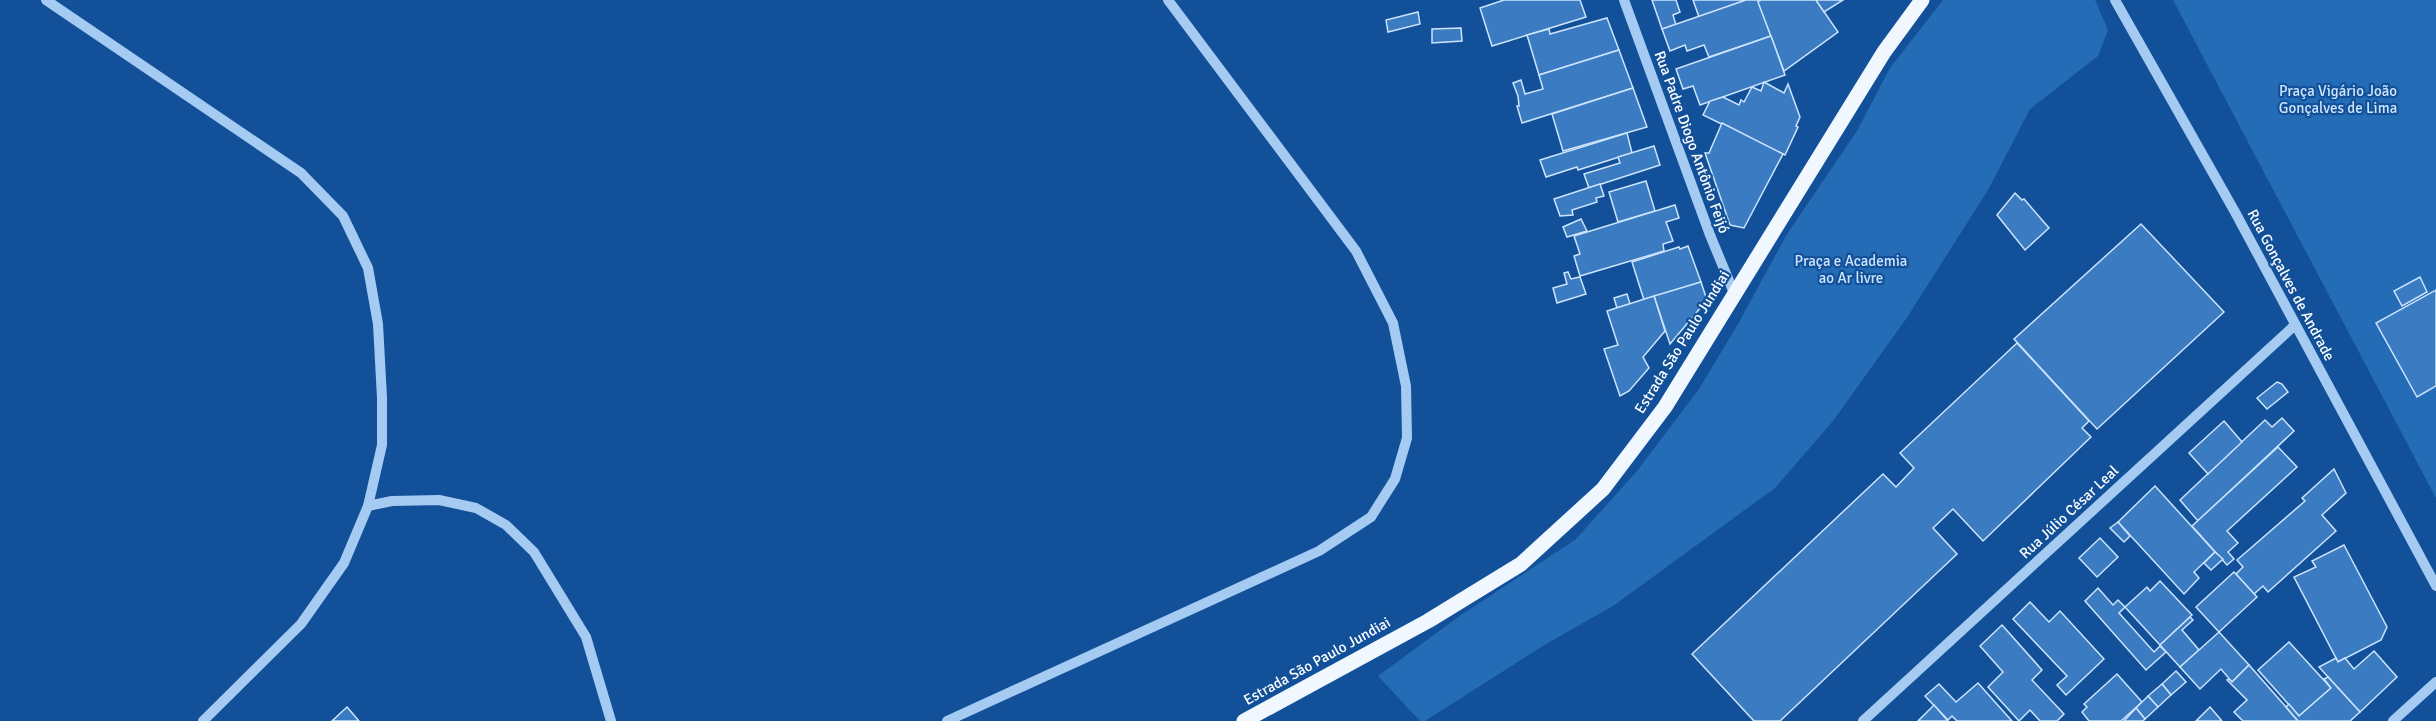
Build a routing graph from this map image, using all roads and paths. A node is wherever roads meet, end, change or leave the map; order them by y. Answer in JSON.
{"nodes":[{"id":1,"x":46,"y":0,"type":"edge"},
{"id":2,"x":1168,"y":0,"type":"edge"},
{"id":3,"x":1624,"y":0,"type":"edge"},
{"id":4,"x":1922,"y":0,"type":"edge"},
{"id":5,"x":2115,"y":0,"type":"edge"},
{"id":6,"x":1734,"y":293,"type":"junction"},
{"id":7,"x":2295,"y":324,"type":"junction"},
{"id":8,"x":368,"y":506,"type":"junction"},
{"id":9,"x":2436,"y":586,"type":"edge"},
{"id":10,"x":2436,"y":682,"type":"edge"},
{"id":11,"x":203,"y":721,"type":"edge"},
{"id":12,"x":611,"y":721,"type":"edge"},
{"id":13,"x":947,"y":721,"type":"edge"},
{"id":14,"x":1244,"y":721,"type":"edge"},
{"id":15,"x":1863,"y":721,"type":"edge"},
{"id":16,"x":2392,"y":721,"type":"edge"}],
"edges":[{"from":1,"to":8,"type":"street"},
{"from":2,"to":13,"type":"street"},
{"from":3,"to":6,"type":"street","name":"Rua Padre Diogo Antônio Feijó"},
{"from":4,"to":6,"type":"main road","name":"Estrada São Paulo Jundiai"},
{"from":5,"to":7,"type":"street","name":"Rua Gonçalves de Andrade"},
{"from":6,"to":14,"type":"main road","name":"Estrada São Paulo Jundiai"},
{"from":7,"to":9,"type":"street","name":"Rua Gonçalves de Andrade"},
{"from":7,"to":15,"type":"street","name":"Rua Júlio César Leal"},
{"from":8,"to":11,"type":"street"},
{"from":8,"to":12,"type":"street"},
{"from":10,"to":16,"type":"street"}]}
